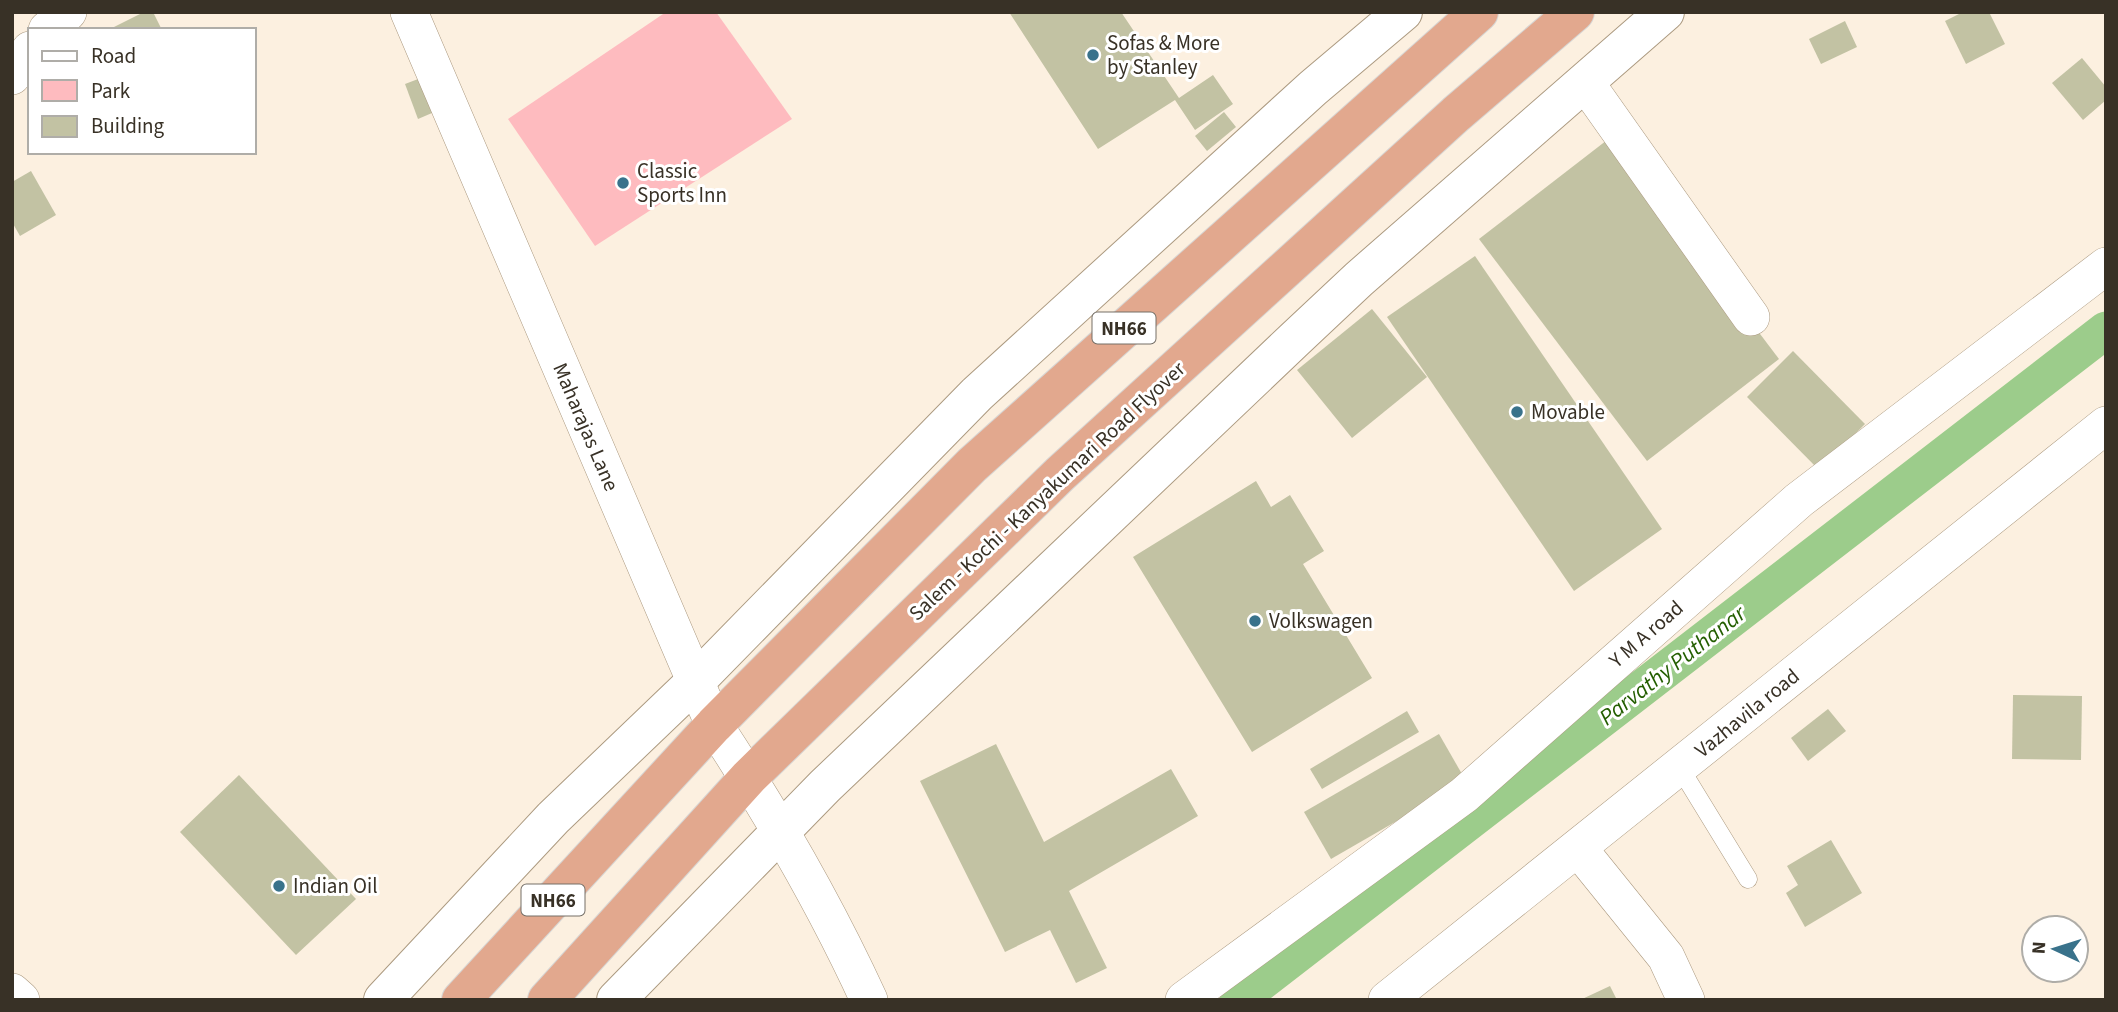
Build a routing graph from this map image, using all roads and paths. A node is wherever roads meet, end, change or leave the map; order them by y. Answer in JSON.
{"nodes":[{"id":1,"x":68,"y":12,"type":"edge"},
{"id":2,"x":409,"y":12,"type":"edge"},
{"id":3,"x":1403,"y":12,"type":"edge"},
{"id":4,"x":1479,"y":12,"type":"edge"},
{"id":5,"x":1575,"y":12,"type":"edge"},
{"id":6,"x":1665,"y":12,"type":"edge"},
{"id":7,"x":49,"y":28,"type":"edge"},
{"id":8,"x":28,"y":53,"type":"edge"},
{"id":9,"x":12,"y":76,"type":"edge"},
{"id":10,"x":1585,"y":82,"type":"junction"},
{"id":11,"x":2106,"y":267,"type":"edge"},
{"id":12,"x":1751,"y":317,"type":"dead end"},
{"id":13,"x":2106,"y":425,"type":"edge"},
{"id":14,"x":695,"y":682,"type":"junction"},
{"id":15,"x":714,"y":725,"type":"junction"},
{"id":16,"x":1680,"y":768,"type":"junction"},
{"id":17,"x":748,"y":777,"type":"junction"},
{"id":18,"x":782,"y":832,"type":"junction"},
{"id":19,"x":1578,"y":848,"type":"junction"},
{"id":20,"x":1748,"y":879,"type":"dead end"},
{"id":21,"x":12,"y":992,"type":"edge"},
{"id":22,"x":21,"y":1000,"type":"edge"},
{"id":23,"x":383,"y":1000,"type":"edge"},
{"id":24,"x":461,"y":1000,"type":"edge"},
{"id":25,"x":547,"y":1000,"type":"edge"},
{"id":26,"x":616,"y":1000,"type":"edge"},
{"id":27,"x":869,"y":1000,"type":"edge"},
{"id":28,"x":1184,"y":1000,"type":"edge"},
{"id":29,"x":1387,"y":1000,"type":"edge"},
{"id":30,"x":1686,"y":1000,"type":"edge"}],
"edges":[{"from":1,"to":7,"type":"street"},
{"from":2,"to":14,"type":"street","name":"Maharajas Lane"},
{"from":3,"to":14,"type":"street"},
{"from":4,"to":15,"type":"highway","number":"NH66"},
{"from":5,"to":17,"type":"highway","name":"Salem - Kochi - Kanyakumari Road Flyover","number":"NH66"},
{"from":6,"to":10,"type":"street"},
{"from":8,"to":9,"type":"street"},
{"from":10,"to":12,"type":"street"},
{"from":10,"to":18,"type":"street"},
{"from":11,"to":28,"type":"street","name":"Y M A road"},
{"from":13,"to":16,"type":"street","name":"Vazhavila road"},
{"from":14,"to":15,"type":"street","name":"Maharajas Lane"},
{"from":14,"to":23,"type":"street"},
{"from":15,"to":17,"type":"street","name":"Maharajas Lane"},
{"from":15,"to":24,"type":"highway","number":"NH66"},
{"from":16,"to":19,"type":"street","name":"Vazhavila road"},
{"from":16,"to":20,"type":"lane"},
{"from":17,"to":18,"type":"street","name":"Maharajas Lane"},
{"from":17,"to":25,"type":"highway","name":"Salem - Kochi - Kanyakumari Road Flyover","number":"NH66"},
{"from":18,"to":26,"type":"street"},
{"from":18,"to":27,"type":"street","name":"Maharajas Lane"},
{"from":19,"to":29,"type":"street","name":"Vazhavila road"},
{"from":19,"to":30,"type":"street"},
{"from":21,"to":22,"type":"street"}]}
